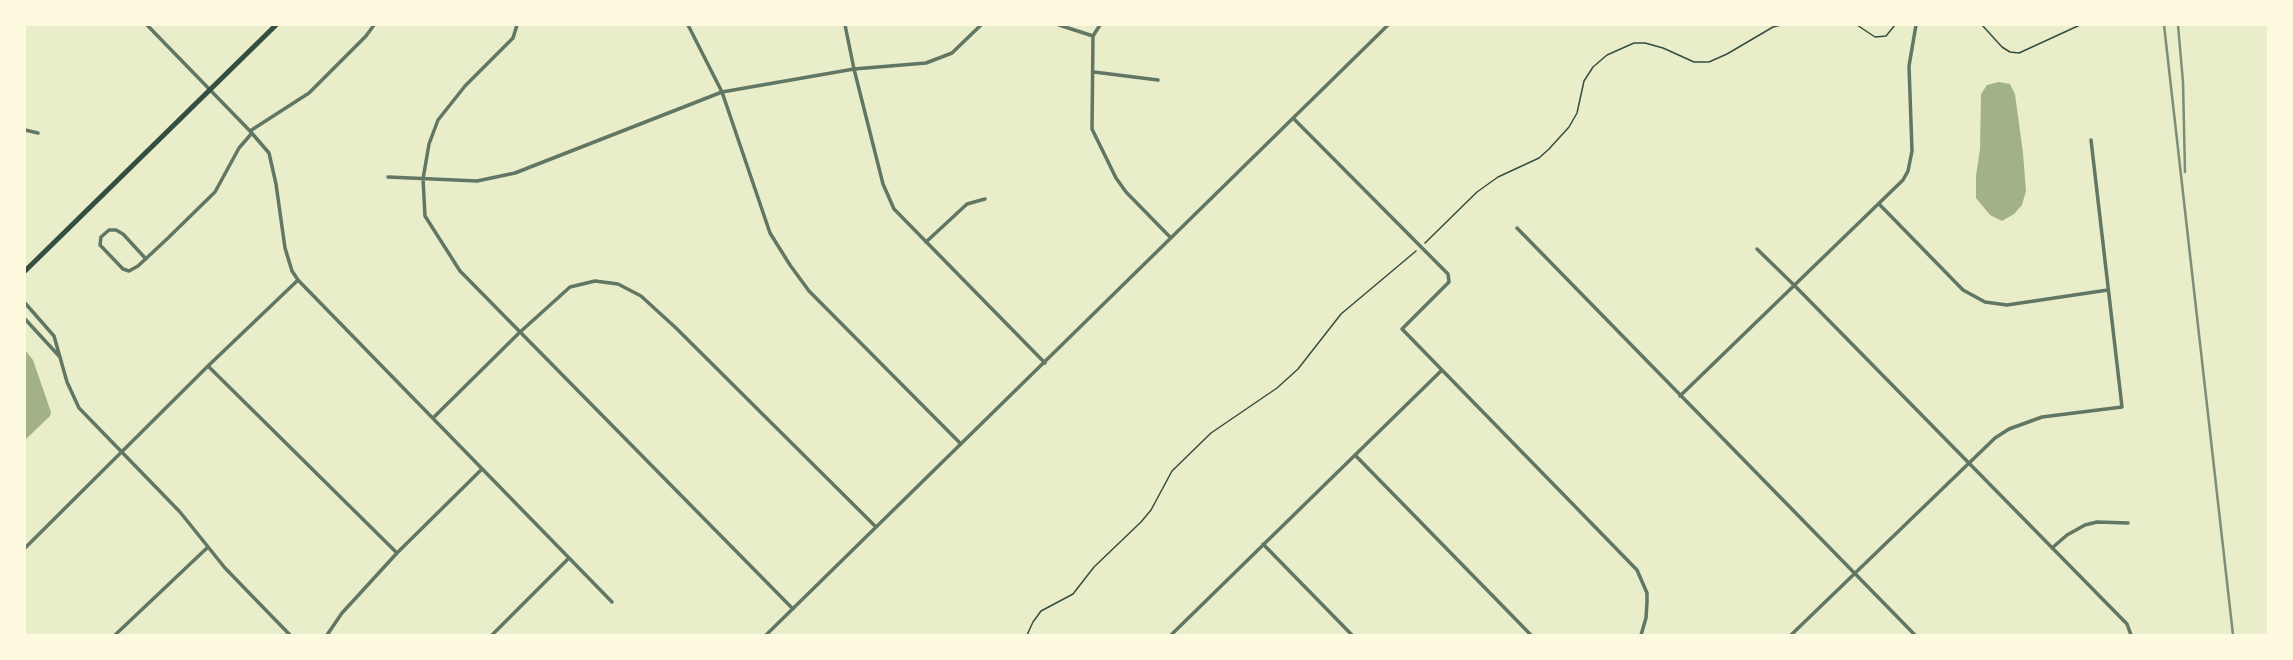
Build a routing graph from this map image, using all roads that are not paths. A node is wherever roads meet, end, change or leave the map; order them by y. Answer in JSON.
{"nodes":[{"id":1,"x":147,"y":25,"type":"edge"},
{"id":2,"x":276,"y":25,"type":"edge"},
{"id":3,"x":374,"y":25,"type":"edge"},
{"id":4,"x":517,"y":25,"type":"edge"},
{"id":5,"x":688,"y":25,"type":"edge"},
{"id":6,"x":845,"y":25,"type":"edge"},
{"id":7,"x":981,"y":25,"type":"edge"},
{"id":8,"x":1059,"y":25,"type":"edge"},
{"id":9,"x":1100,"y":25,"type":"edge"},
{"id":10,"x":1388,"y":25,"type":"edge"},
{"id":11,"x":1916,"y":25,"type":"edge"},
{"id":12,"x":1093,"y":36,"type":"junction"},
{"id":13,"x":854,"y":69,"type":"junction"},
{"id":14,"x":1094,"y":72,"type":"junction"},
{"id":15,"x":1158,"y":80,"type":"dead end"},
{"id":16,"x":210,"y":90,"type":"junction"},
{"id":17,"x":722,"y":92,"type":"junction"},
{"id":18,"x":1293,"y":118,"type":"junction"},
{"id":19,"x":25,"y":130,"type":"edge"},
{"id":20,"x":251,"y":132,"type":"junction"},
{"id":21,"x":38,"y":133,"type":"dead end"},
{"id":22,"x":2091,"y":140,"type":"dead end"},
{"id":23,"x":388,"y":177,"type":"dead end"},
{"id":24,"x":423,"y":179,"type":"junction"},
{"id":25,"x":985,"y":199,"type":"dead end"},
{"id":26,"x":1879,"y":204,"type":"junction"},
{"id":27,"x":1517,"y":228,"type":"dead end"},
{"id":28,"x":1171,"y":238,"type":"junction"},
{"id":29,"x":926,"y":242,"type":"junction"},
{"id":30,"x":1756,"y":249,"type":"dead end"},
{"id":31,"x":146,"y":259,"type":"junction"},
{"id":32,"x":25,"y":271,"type":"edge"},
{"id":33,"x":298,"y":280,"type":"junction"},
{"id":34,"x":1795,"y":286,"type":"junction"},
{"id":35,"x":2108,"y":290,"type":"junction"},
{"id":36,"x":25,"y":303,"type":"edge"},
{"id":37,"x":25,"y":319,"type":"edge"},
{"id":38,"x":519,"y":333,"type":"junction"},
{"id":39,"x":59,"y":356,"type":"junction"},
{"id":40,"x":1045,"y":363,"type":"junction"},
{"id":41,"x":208,"y":366,"type":"junction"},
{"id":42,"x":1442,"y":370,"type":"junction"},
{"id":43,"x":1680,"y":396,"type":"junction"},
{"id":44,"x":433,"y":418,"type":"junction"},
{"id":45,"x":961,"y":444,"type":"junction"},
{"id":46,"x":121,"y":453,"type":"junction"},
{"id":47,"x":1355,"y":455,"type":"junction"},
{"id":48,"x":1968,"y":462,"type":"junction"},
{"id":49,"x":482,"y":469,"type":"junction"},
{"id":50,"x":2128,"y":523,"type":"dead end"},
{"id":51,"x":876,"y":527,"type":"junction"},
{"id":52,"x":1264,"y":544,"type":"junction"},
{"id":53,"x":208,"y":547,"type":"junction"},
{"id":54,"x":25,"y":548,"type":"edge"},
{"id":55,"x":2052,"y":548,"type":"junction"},
{"id":56,"x":397,"y":553,"type":"junction"},
{"id":57,"x":569,"y":558,"type":"junction"},
{"id":58,"x":1854,"y":573,"type":"junction"},
{"id":59,"x":612,"y":602,"type":"dead end"},
{"id":60,"x":793,"y":609,"type":"junction"},
{"id":61,"x":1175,"y":632,"type":"junction"},
{"id":62,"x":116,"y":635,"type":"edge"},
{"id":63,"x":290,"y":635,"type":"edge"},
{"id":64,"x":327,"y":635,"type":"edge"},
{"id":65,"x":492,"y":635,"type":"edge"},
{"id":66,"x":766,"y":635,"type":"edge"},
{"id":67,"x":1171,"y":635,"type":"edge"},
{"id":68,"x":1178,"y":635,"type":"edge"},
{"id":69,"x":1352,"y":635,"type":"edge"},
{"id":70,"x":1531,"y":635,"type":"edge"},
{"id":71,"x":1641,"y":635,"type":"edge"},
{"id":72,"x":1791,"y":635,"type":"edge"},
{"id":73,"x":1915,"y":635,"type":"edge"},
{"id":74,"x":2131,"y":635,"type":"edge"}],
"edges":[{"from":1,"to":16,"type":"street"},
{"from":2,"to":16,"type":"main road"},
{"from":3,"to":20,"type":"street"},
{"from":4,"to":24,"type":"street"},
{"from":5,"to":17,"type":"street"},
{"from":6,"to":13,"type":"street"},
{"from":7,"to":13,"type":"street"},
{"from":8,"to":12,"type":"street"},
{"from":9,"to":12,"type":"street"},
{"from":10,"to":18,"type":"street"},
{"from":11,"to":26,"type":"street"},
{"from":12,"to":14,"type":"street"},
{"from":13,"to":17,"type":"street"},
{"from":13,"to":29,"type":"street"},
{"from":14,"to":15,"type":"street"},
{"from":14,"to":28,"type":"street"},
{"from":16,"to":20,"type":"street"},
{"from":16,"to":32,"type":"main road"},
{"from":17,"to":24,"type":"street"},
{"from":17,"to":45,"type":"street"},
{"from":18,"to":28,"type":"street"},
{"from":18,"to":42,"type":"street"},
{"from":19,"to":21,"type":"street"},
{"from":20,"to":31,"type":"street"},
{"from":20,"to":33,"type":"street"},
{"from":22,"to":35,"type":"street"},
{"from":23,"to":24,"type":"street"},
{"from":24,"to":38,"type":"street"},
{"from":25,"to":29,"type":"street"},
{"from":26,"to":34,"type":"street"},
{"from":26,"to":35,"type":"street"},
{"from":27,"to":43,"type":"street"},
{"from":28,"to":40,"type":"street"},
{"from":29,"to":40,"type":"street"},
{"from":30,"to":34,"type":"street"},
{"from":31,"to":31,"type":"street"},
{"from":33,"to":41,"type":"street"},
{"from":33,"to":44,"type":"street"},
{"from":34,"to":43,"type":"street"},
{"from":34,"to":48,"type":"street"},
{"from":35,"to":48,"type":"street"},
{"from":36,"to":39,"type":"street"},
{"from":37,"to":39,"type":"street"},
{"from":38,"to":44,"type":"street"},
{"from":38,"to":51,"type":"street"},
{"from":38,"to":60,"type":"street"},
{"from":39,"to":46,"type":"street"},
{"from":40,"to":45,"type":"street"},
{"from":41,"to":46,"type":"street"},
{"from":41,"to":56,"type":"street"},
{"from":42,"to":47,"type":"street"},
{"from":42,"to":71,"type":"street"},
{"from":43,"to":58,"type":"street"},
{"from":44,"to":49,"type":"street"},
{"from":45,"to":51,"type":"street"},
{"from":46,"to":53,"type":"street"},
{"from":46,"to":54,"type":"street"},
{"from":47,"to":52,"type":"street"},
{"from":47,"to":70,"type":"street"},
{"from":48,"to":55,"type":"street"},
{"from":48,"to":58,"type":"street"},
{"from":49,"to":56,"type":"street"},
{"from":49,"to":57,"type":"street"},
{"from":50,"to":55,"type":"street"},
{"from":51,"to":60,"type":"street"},
{"from":52,"to":61,"type":"street"},
{"from":52,"to":69,"type":"street"},
{"from":53,"to":62,"type":"street"},
{"from":53,"to":63,"type":"street"},
{"from":55,"to":74,"type":"street"},
{"from":56,"to":64,"type":"street"},
{"from":57,"to":59,"type":"street"},
{"from":57,"to":65,"type":"street"},
{"from":58,"to":72,"type":"street"},
{"from":58,"to":73,"type":"street"},
{"from":60,"to":66,"type":"street"},
{"from":61,"to":67,"type":"street"},
{"from":61,"to":68,"type":"street"}]}
